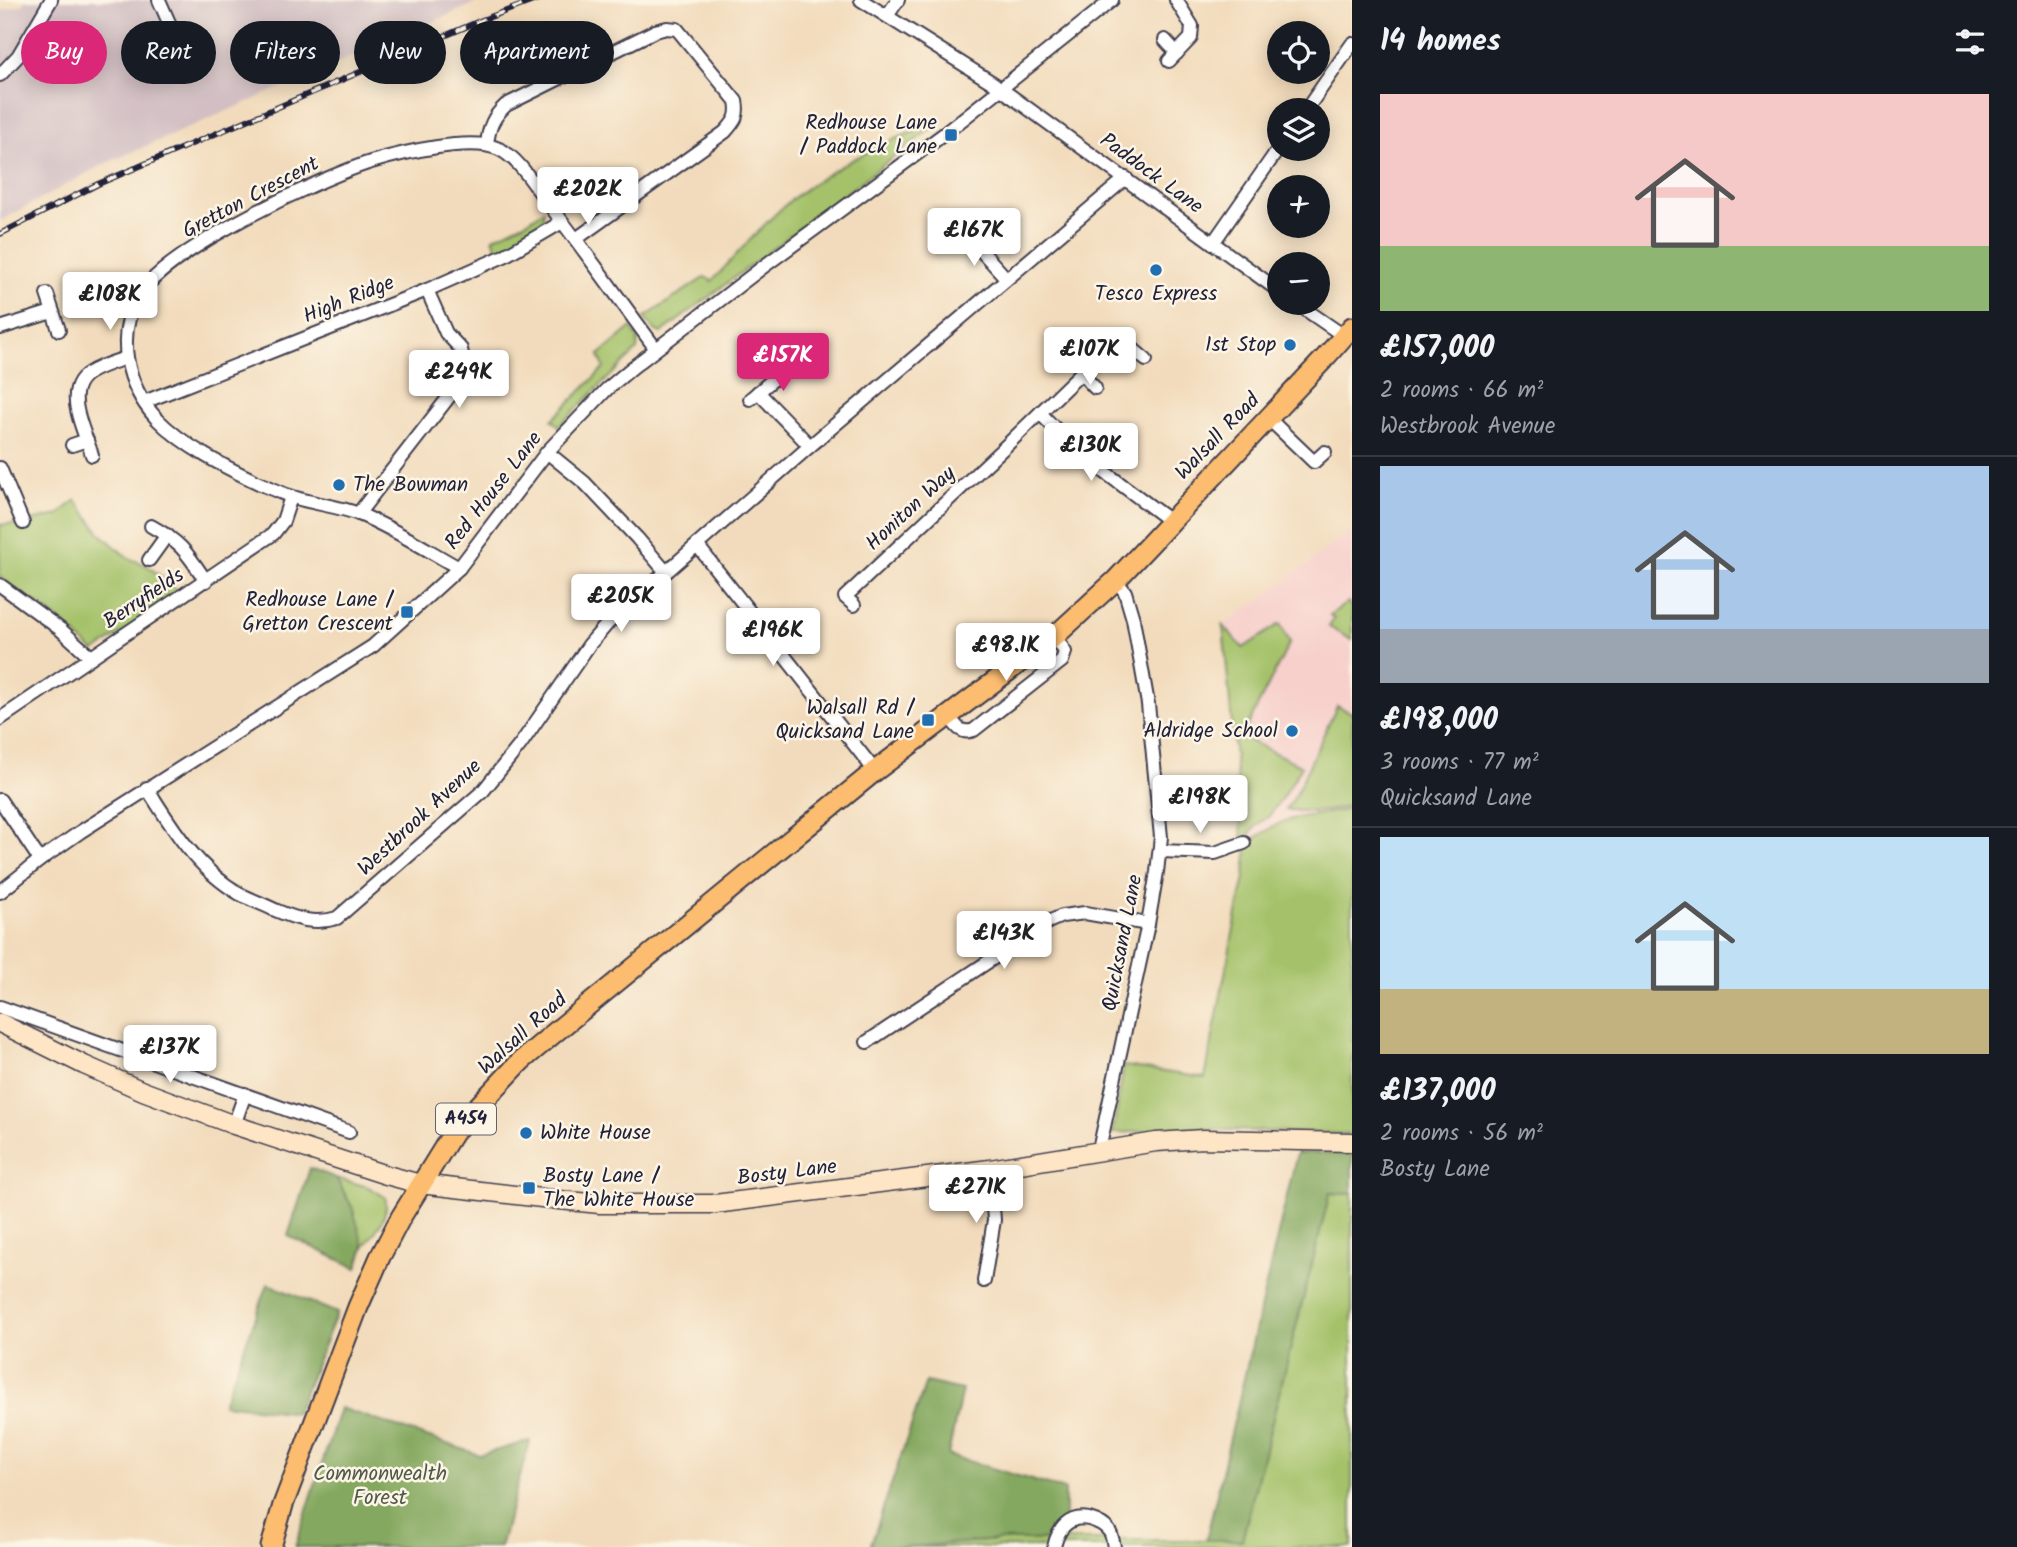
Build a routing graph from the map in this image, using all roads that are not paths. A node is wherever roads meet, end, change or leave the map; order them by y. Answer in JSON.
{"nodes":[{"id":1,"x":51,"y":0,"type":"edge"},
{"id":2,"x":159,"y":0,"type":"edge"},
{"id":3,"x":861,"y":0,"type":"edge"},
{"id":4,"x":898,"y":0,"type":"edge"},
{"id":5,"x":1112,"y":0,"type":"edge"},
{"id":6,"x":1175,"y":0,"type":"edge"},
{"id":7,"x":887,"y":16,"type":"junction"},
{"id":8,"x":168,"y":21,"type":"edge"},
{"id":9,"x":1165,"y":40,"type":"dead end"},
{"id":10,"x":1352,"y":44,"type":"edge"},
{"id":11,"x":0,"y":75,"type":"edge"},
{"id":12,"x":1000,"y":88,"type":"junction"},
{"id":13,"x":1314,"y":98,"type":"edge"},
{"id":14,"x":487,"y":144,"type":"junction"},
{"id":15,"x":1270,"y":161,"type":"edge"},
{"id":16,"x":1126,"y":178,"type":"junction"},
{"id":17,"x":562,"y":222,"type":"junction"},
{"id":18,"x":967,"y":235,"type":"dead end"},
{"id":19,"x":576,"y":239,"type":"junction"},
{"id":20,"x":1213,"y":243,"type":"junction"},
{"id":21,"x":1006,"y":278,"type":"junction"},
{"id":22,"x":1267,"y":282,"type":"edge"},
{"id":23,"x":426,"y":290,"type":"junction"},
{"id":24,"x":47,"y":294,"type":"dead end"},
{"id":25,"x":52,"y":312,"type":"junction"},
{"id":26,"x":1320,"y":315,"type":"edge"},
{"id":27,"x":0,"y":328,"type":"edge"},
{"id":28,"x":60,"y":330,"type":"dead end"},
{"id":29,"x":1350,"y":330,"type":"edge"},
{"id":30,"x":656,"y":349,"type":"junction"},
{"id":31,"x":126,"y":358,"type":"junction"},
{"id":32,"x":1146,"y":360,"type":"dead end"},
{"id":33,"x":794,"y":362,"type":"dead end"},
{"id":34,"x":1081,"y":373,"type":"junction"},
{"id":35,"x":1095,"y":388,"type":"dead end"},
{"id":36,"x":144,"y":401,"type":"junction"},
{"id":37,"x":1040,"y":413,"type":"junction"},
{"id":38,"x":1268,"y":418,"type":"junction"},
{"id":39,"x":87,"y":440,"type":"junction"},
{"id":40,"x":72,"y":445,"type":"dead end"},
{"id":41,"x":810,"y":446,"type":"junction"},
{"id":42,"x":1325,"y":452,"type":"dead end"},
{"id":43,"x":547,"y":453,"type":"junction"},
{"id":44,"x":92,"y":455,"type":"dead end"},
{"id":45,"x":0,"y":468,"type":"edge"},
{"id":46,"x":290,"y":497,"type":"junction"},
{"id":47,"x":358,"y":514,"type":"junction"},
{"id":48,"x":1170,"y":521,"type":"junction"},
{"id":49,"x":23,"y":523,"type":"dead end"},
{"id":50,"x":151,"y":526,"type":"dead end"},
{"id":51,"x":167,"y":535,"type":"junction"},
{"id":52,"x":697,"y":545,"type":"junction"},
{"id":53,"x":149,"y":560,"type":"dead end"},
{"id":54,"x":459,"y":568,"type":"junction"},
{"id":55,"x":666,"y":572,"type":"junction"},
{"id":56,"x":1116,"y":580,"type":"junction"},
{"id":57,"x":206,"y":581,"type":"junction"},
{"id":58,"x":0,"y":585,"type":"edge"},
{"id":59,"x":853,"y":605,"type":"dead end"},
{"id":60,"x":91,"y":657,"type":"junction"},
{"id":61,"x":0,"y":719,"type":"edge"},
{"id":62,"x":875,"y":771,"type":"junction"},
{"id":63,"x":147,"y":788,"type":"junction"},
{"id":64,"x":0,"y":800,"type":"edge"},
{"id":65,"x":1244,"y":843,"type":"dead end"},
{"id":66,"x":1160,"y":851,"type":"junction"},
{"id":67,"x":40,"y":860,"type":"junction"},
{"id":68,"x":0,"y":892,"type":"edge"},
{"id":69,"x":1148,"y":924,"type":"junction"},
{"id":70,"x":0,"y":1007,"type":"edge"},
{"id":71,"x":0,"y":1023,"type":"edge"},
{"id":72,"x":882,"y":1031,"type":"junction"},
{"id":73,"x":867,"y":1042,"type":"dead end"},
{"id":74,"x":887,"y":1045,"type":"dead end"},
{"id":75,"x":245,"y":1094,"type":"junction"},
{"id":76,"x":234,"y":1125,"type":"junction"},
{"id":77,"x":349,"y":1132,"type":"dead end"},
{"id":78,"x":1352,"y":1142,"type":"edge"},
{"id":79,"x":1099,"y":1150,"type":"junction"},
{"id":80,"x":990,"y":1169,"type":"junction"},
{"id":81,"x":420,"y":1184,"type":"junction"},
{"id":82,"x":984,"y":1281,"type":"dead end"},
{"id":83,"x":271,"y":1547,"type":"edge"},
{"id":84,"x":1054,"y":1547,"type":"edge"},
{"id":85,"x":1114,"y":1547,"type":"edge"}],
"edges":[{"from":1,"to":11,"type":"street"},
{"from":2,"to":8,"type":"street"},
{"from":3,"to":7,"type":"street","name":"Paddock Lane"},
{"from":4,"to":7,"type":"street"},
{"from":5,"to":12,"type":"street","name":"Red House Lane"},
{"from":6,"to":9,"type":"street"},
{"from":7,"to":12,"type":"street","name":"Paddock Lane"},
{"from":10,"to":13,"type":"street"},
{"from":12,"to":16,"type":"street","name":"Paddock Lane"},
{"from":12,"to":30,"type":"street","name":"Red House Lane"},
{"from":14,"to":17,"type":"street"},
{"from":14,"to":19,"type":"street"},
{"from":14,"to":31,"type":"street","name":"Gretton Crescent"},
{"from":15,"to":20,"type":"street"},
{"from":16,"to":20,"type":"street","name":"Paddock Lane"},
{"from":16,"to":21,"type":"street","name":"Westbrook Avenue"},
{"from":17,"to":19,"type":"street"},
{"from":17,"to":23,"type":"street","name":"High Ridge"},
{"from":18,"to":21,"type":"street"},
{"from":19,"to":30,"type":"street"},
{"from":20,"to":22,"type":"street","name":"Paddock Lane"},
{"from":21,"to":41,"type":"street","name":"Westbrook Avenue"},
{"from":23,"to":36,"type":"street","name":"High Ridge"},
{"from":23,"to":47,"type":"street"},
{"from":24,"to":25,"type":"street"},
{"from":25,"to":27,"type":"street"},
{"from":25,"to":28,"type":"street"},
{"from":26,"to":29,"type":"street"},
{"from":29,"to":38,"type":"main road","name":"Walsall Road","number":"A454"},
{"from":30,"to":43,"type":"street","name":"Red House Lane"},
{"from":31,"to":36,"type":"street","name":"Gretton Crescent"},
{"from":31,"to":39,"type":"street"},
{"from":32,"to":34,"type":"street","name":"Honiton Way"},
{"from":33,"to":41,"type":"street"},
{"from":34,"to":35,"type":"street"},
{"from":34,"to":37,"type":"street","name":"Honiton Way"},
{"from":36,"to":46,"type":"street","name":"Gretton Crescent"},
{"from":37,"to":48,"type":"street"},
{"from":37,"to":59,"type":"street","name":"Honiton Way"},
{"from":38,"to":42,"type":"street"},
{"from":38,"to":48,"type":"main road","name":"Walsall Road","number":"A454"},
{"from":39,"to":40,"type":"street"},
{"from":39,"to":44,"type":"street"},
{"from":41,"to":52,"type":"street","name":"Westbrook Avenue"},
{"from":43,"to":54,"type":"street","name":"Red House Lane"},
{"from":43,"to":55,"type":"street"},
{"from":45,"to":49,"type":"street"},
{"from":46,"to":47,"type":"street","name":"Gretton Crescent"},
{"from":46,"to":57,"type":"street","name":"Berryfields"},
{"from":47,"to":54,"type":"street","name":"Gretton Crescent"},
{"from":48,"to":56,"type":"main road","name":"Walsall Road","number":"A454"},
{"from":50,"to":51,"type":"street"},
{"from":51,"to":53,"type":"street"},
{"from":51,"to":57,"type":"street"},
{"from":52,"to":55,"type":"street","name":"Westbrook Avenue"},
{"from":52,"to":62,"type":"street"},
{"from":54,"to":63,"type":"street","name":"Red House Lane"},
{"from":55,"to":63,"type":"street","name":"Westbrook Avenue"},
{"from":56,"to":62,"type":"main road","name":"Walsall Road","number":"A454"},
{"from":56,"to":66,"type":"street","name":"Quicksand Lane"},
{"from":57,"to":60,"type":"street","name":"Berryfields"},
{"from":58,"to":60,"type":"street"},
{"from":60,"to":61,"type":"street","name":"Berryfields"},
{"from":62,"to":81,"type":"main road","name":"Walsall Road","number":"A454"},
{"from":63,"to":67,"type":"street","name":"Red House Lane"},
{"from":64,"to":67,"type":"street"},
{"from":65,"to":66,"type":"street"},
{"from":66,"to":69,"type":"street","name":"Quicksand Lane"},
{"from":67,"to":68,"type":"street","name":"Red House Lane"},
{"from":69,"to":72,"type":"street"},
{"from":69,"to":79,"type":"street","name":"Quicksand Lane"},
{"from":70,"to":75,"type":"street"},
{"from":71,"to":76,"type":"main road","name":"Bosty Lane"},
{"from":72,"to":73,"type":"street"},
{"from":72,"to":74,"type":"street"},
{"from":75,"to":76,"type":"street"},
{"from":75,"to":77,"type":"street"},
{"from":76,"to":81,"type":"main road","name":"Bosty Lane"},
{"from":78,"to":79,"type":"main road","name":"Bosty Lane"},
{"from":79,"to":80,"type":"main road","name":"Bosty Lane"},
{"from":80,"to":81,"type":"main road","name":"Bosty Lane"},
{"from":80,"to":82,"type":"street"},
{"from":81,"to":83,"type":"main road","name":"Walsall Road","number":"A454"},
{"from":84,"to":85,"type":"street"}]}
